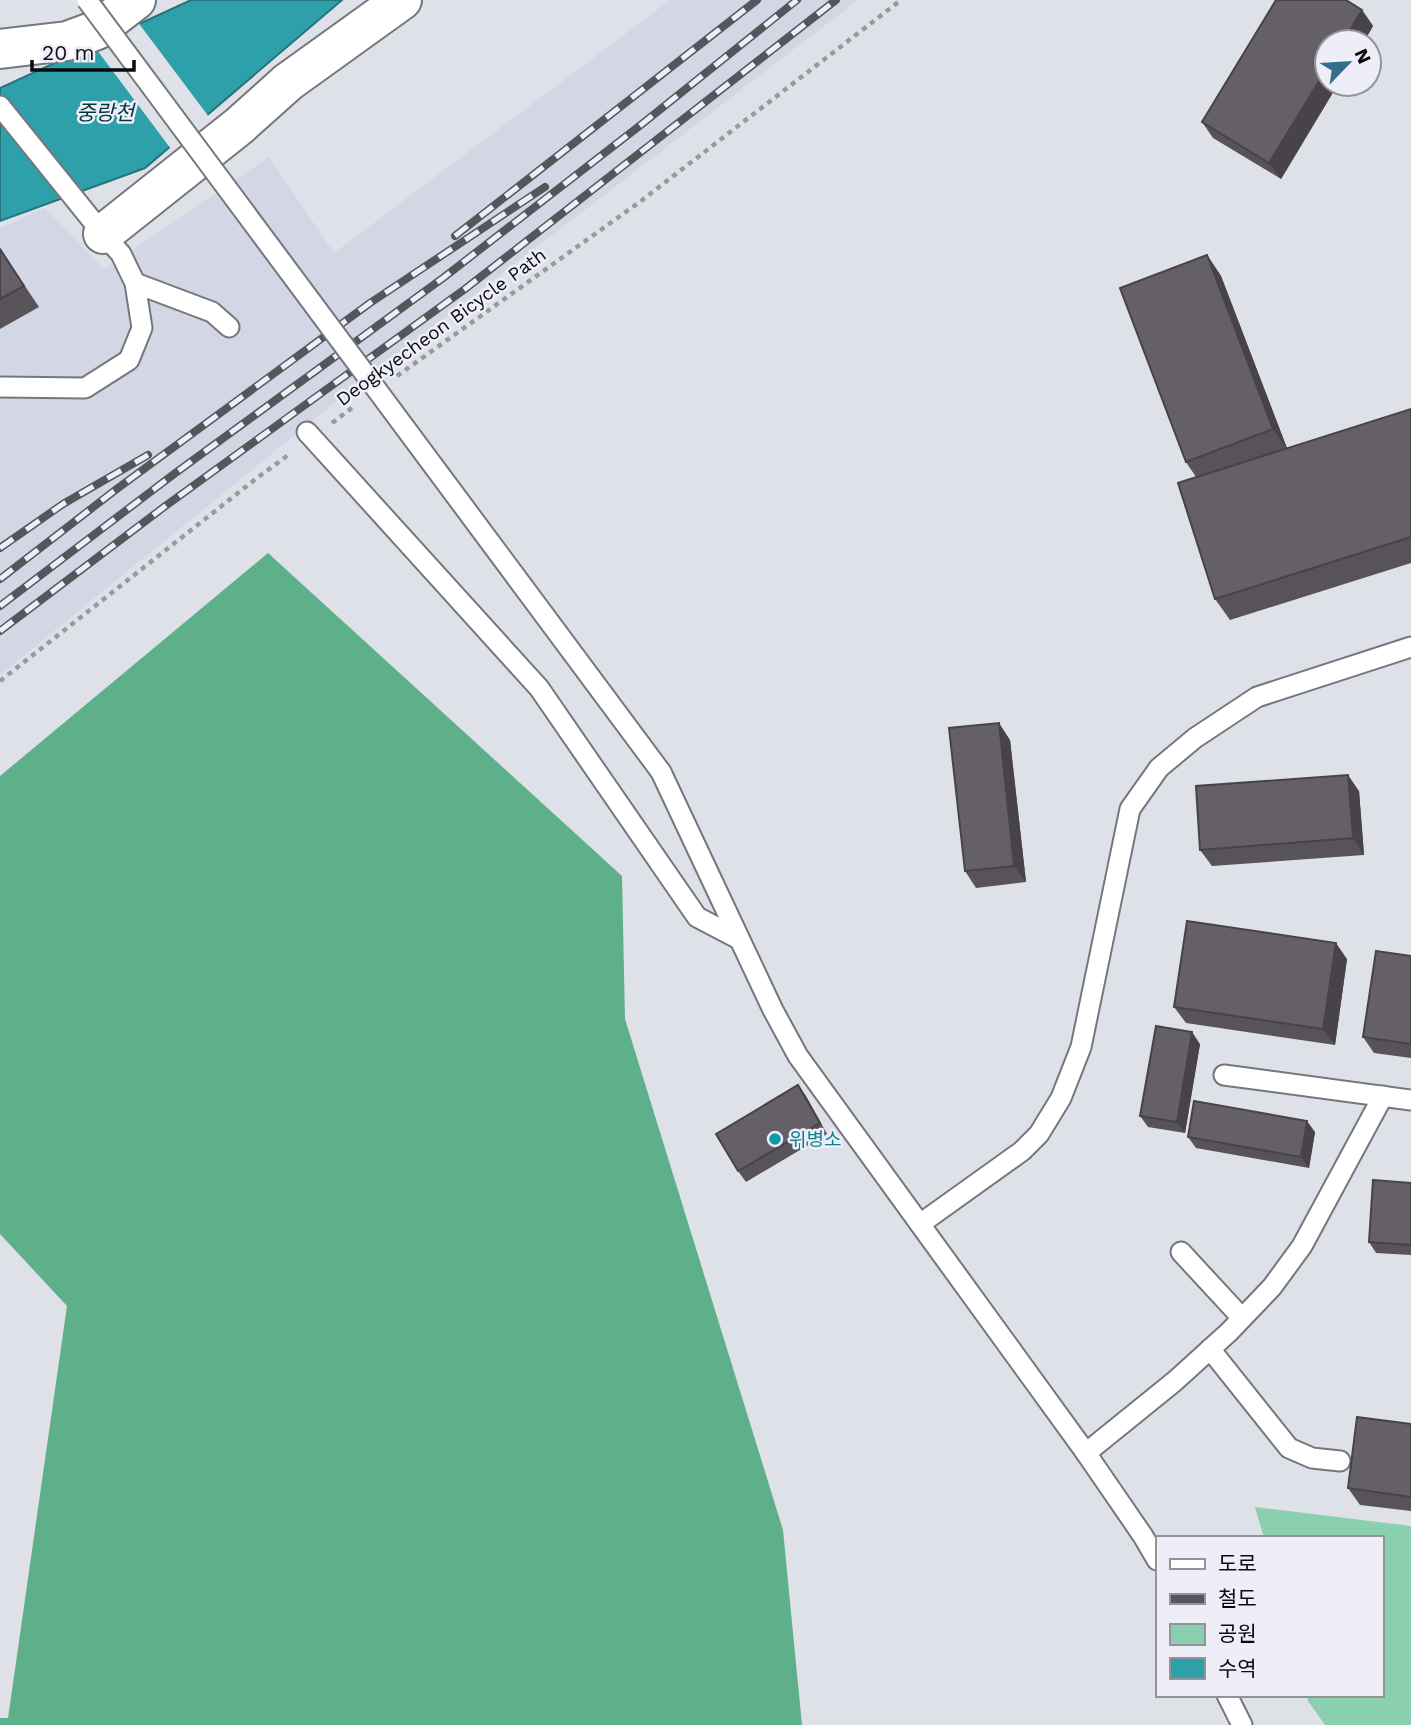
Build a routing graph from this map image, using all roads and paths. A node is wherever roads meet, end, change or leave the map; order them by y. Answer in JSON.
{"nodes":[{"id":1,"x":87,"y":0,"type":"edge"},
{"id":2,"x":136,"y":0,"type":"edge"},
{"id":3,"x":402,"y":0,"type":"edge"},
{"id":4,"x":901,"y":0,"type":"edge"},
{"id":5,"x":0,"y":49,"type":"edge"},
{"id":6,"x":0,"y":106,"type":"edge"},
{"id":7,"x":97,"y":226,"type":"junction"},
{"id":8,"x":135,"y":283,"type":"junction"},
{"id":9,"x":229,"y":327,"type":"dead end"},
{"id":10,"x":392,"y":380,"type":"dead end"},
{"id":11,"x":0,"y":387,"type":"edge"},
{"id":12,"x":358,"y":404,"type":"dead end"},
{"id":13,"x":309,"y":435,"type":"junction"},
{"id":14,"x":1411,"y":646,"type":"edge"},
{"id":15,"x":0,"y":681,"type":"edge"},
{"id":16,"x":739,"y":939,"type":"junction"},
{"id":17,"x":1224,"y":1075,"type":"dead end"},
{"id":18,"x":1383,"y":1096,"type":"junction"},
{"id":19,"x":1411,"y":1100,"type":"edge"},
{"id":20,"x":920,"y":1224,"type":"junction"},
{"id":21,"x":1181,"y":1252,"type":"dead end"},
{"id":22,"x":1242,"y":1318,"type":"junction"},
{"id":23,"x":1210,"y":1349,"type":"junction"},
{"id":24,"x":1086,"y":1453,"type":"junction"},
{"id":25,"x":1340,"y":1461,"type":"dead end"},
{"id":26,"x":1156,"y":1558,"type":"edge"},
{"id":27,"x":1219,"y":1697,"type":"edge"},
{"id":28,"x":1228,"y":1697,"type":"edge"},
{"id":29,"x":1226,"y":1725,"type":"edge"},
{"id":30,"x":1242,"y":1725,"type":"edge"}],
"edges":[{"from":1,"to":16,"type":"lane","bridge":true},
{"from":2,"to":5,"type":"street"},
{"from":3,"to":7,"type":"street"},
{"from":4,"to":10,"type":"path","name":"Deogkyecheon Bicycle Path"},
{"from":6,"to":7,"type":"lane"},
{"from":7,"to":8,"type":"lane"},
{"from":8,"to":9,"type":"lane"},
{"from":8,"to":11,"type":"lane"},
{"from":12,"to":13,"type":"path","name":"Deogkyecheon Bicycle Path"},
{"from":13,"to":15,"type":"path","name":"Deogkyecheon Bicycle Path"},
{"from":13,"to":16,"type":"lane"},
{"from":14,"to":20,"type":"lane"},
{"from":16,"to":20,"type":"lane"},
{"from":17,"to":18,"type":"lane"},
{"from":18,"to":19,"type":"lane"},
{"from":18,"to":22,"type":"lane"},
{"from":20,"to":24,"type":"lane"},
{"from":21,"to":22,"type":"lane"},
{"from":22,"to":23,"type":"lane"},
{"from":23,"to":24,"type":"lane"},
{"from":23,"to":25,"type":"lane"},
{"from":24,"to":26,"type":"lane"},
{"from":27,"to":29,"type":"lane"},
{"from":28,"to":30,"type":"lane"}]}
